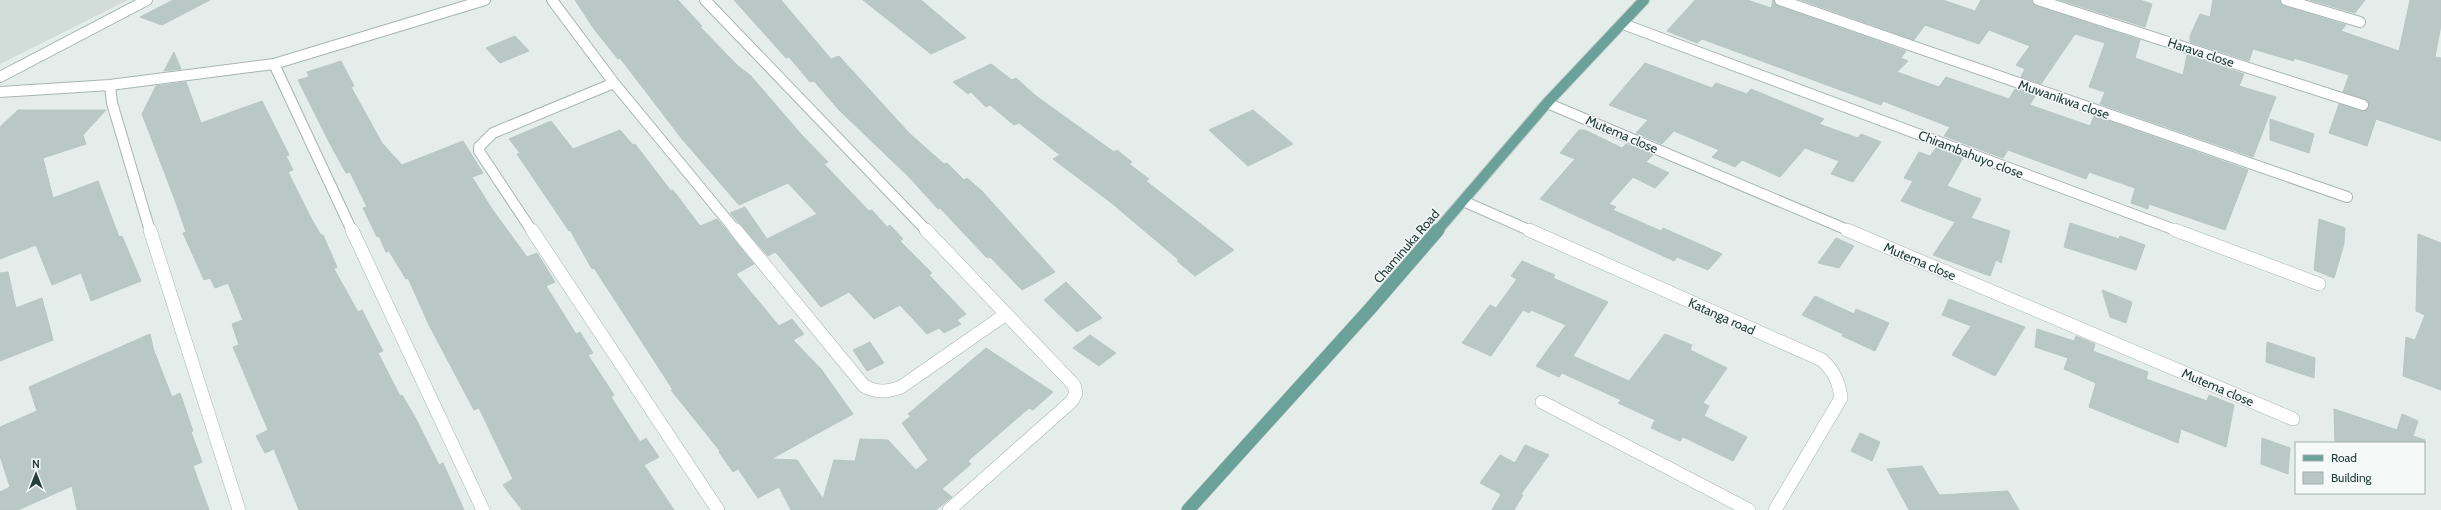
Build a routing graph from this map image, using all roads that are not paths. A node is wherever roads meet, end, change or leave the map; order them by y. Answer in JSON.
{"nodes":[{"id":1,"x":147,"y":0,"type":"edge"},
{"id":2,"x":485,"y":0,"type":"edge"},
{"id":3,"x":552,"y":0,"type":"edge"},
{"id":4,"x":705,"y":0,"type":"edge"},
{"id":5,"x":1644,"y":0,"type":"edge"},
{"id":6,"x":1780,"y":0,"type":"edge"},
{"id":7,"x":2038,"y":0,"type":"edge"},
{"id":8,"x":2286,"y":0,"type":"edge"},
{"id":9,"x":2360,"y":22,"type":"dead end"},
{"id":10,"x":1623,"y":24,"type":"junction"},
{"id":11,"x":274,"y":64,"type":"junction"},
{"id":12,"x":0,"y":77,"type":"edge"},
{"id":13,"x":614,"y":83,"type":"junction"},
{"id":14,"x":110,"y":85,"type":"junction"},
{"id":15,"x":0,"y":92,"type":"edge"},
{"id":16,"x":1548,"y":103,"type":"junction"},
{"id":17,"x":2363,"y":105,"type":"dead end"},
{"id":18,"x":2347,"y":198,"type":"dead end"},
{"id":19,"x":1463,"y":201,"type":"junction"},
{"id":20,"x":2319,"y":284,"type":"dead end"},
{"id":21,"x":1006,"y":314,"type":"junction"},
{"id":22,"x":1542,"y":402,"type":"dead end"},
{"id":23,"x":2293,"y":419,"type":"dead end"},
{"id":24,"x":239,"y":510,"type":"edge"},
{"id":25,"x":483,"y":510,"type":"edge"},
{"id":26,"x":718,"y":510,"type":"edge"},
{"id":27,"x":949,"y":510,"type":"edge"},
{"id":28,"x":1188,"y":510,"type":"edge"},
{"id":29,"x":1749,"y":510,"type":"edge"},
{"id":30,"x":1775,"y":510,"type":"edge"}],
"edges":[{"from":1,"to":12,"type":"street"},
{"from":2,"to":11,"type":"street"},
{"from":3,"to":13,"type":"street"},
{"from":4,"to":21,"type":"street"},
{"from":5,"to":10,"type":"main road","name":"Chaminuka Road"},
{"from":6,"to":18,"type":"street","name":"Muwanikwa close"},
{"from":7,"to":17,"type":"street","name":"Harava close"},
{"from":8,"to":9,"type":"street"},
{"from":10,"to":16,"type":"main road","name":"Chaminuka Road"},
{"from":10,"to":20,"type":"street","name":"Chirambahuyo close"},
{"from":11,"to":14,"type":"street"},
{"from":11,"to":25,"type":"street"},
{"from":13,"to":21,"type":"street"},
{"from":13,"to":26,"type":"street"},
{"from":14,"to":15,"type":"street"},
{"from":14,"to":24,"type":"street"},
{"from":16,"to":19,"type":"main road","name":"Chaminuka Road"},
{"from":16,"to":23,"type":"street","name":"Mutema close"},
{"from":19,"to":28,"type":"main road","name":"Chaminuka Road"},
{"from":19,"to":30,"type":"street","name":"Katanga road"},
{"from":21,"to":27,"type":"street"},
{"from":22,"to":29,"type":"street"}]}
